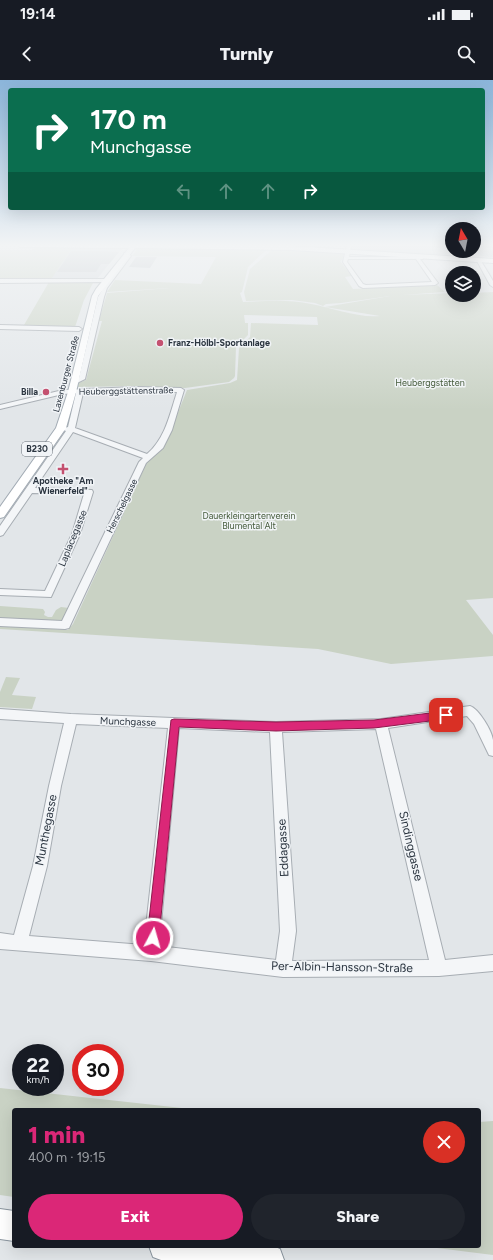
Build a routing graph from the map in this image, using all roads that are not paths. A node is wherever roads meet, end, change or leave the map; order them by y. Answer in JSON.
{"nodes":[{"id":1,"x":87,"y":300,"type":"edge"},
{"id":2,"x":94,"y":300,"type":"edge"},
{"id":3,"x":0,"y":328,"type":"edge"},
{"id":4,"x":79,"y":329,"type":"junction"},
{"id":5,"x":73,"y":351,"type":"dead end"},
{"id":6,"x":67,"y":376,"type":"dead end"},
{"id":7,"x":72,"y":390,"type":"junction"},
{"id":8,"x":181,"y":390,"type":"joint"},
{"id":9,"x":0,"y":407,"type":"edge"},
{"id":10,"x":66,"y":429,"type":"junction"},
{"id":11,"x":147,"y":458,"type":"junction"},
{"id":12,"x":30,"y":490,"type":"junction"},
{"id":13,"x":0,"y":501,"type":"edge"},
{"id":14,"x":0,"y":515,"type":"edge"},
{"id":15,"x":0,"y":533,"type":"edge"},
{"id":16,"x":0,"y":592,"type":"edge"},
{"id":17,"x":0,"y":622,"type":"edge"},
{"id":18,"x":0,"y":714,"type":"edge"},
{"id":19,"x":71,"y":719,"type":"junction"},
{"id":20,"x":174,"y":723,"type":"junction"},
{"id":21,"x":381,"y":724,"type":"junction"},
{"id":22,"x":276,"y":727,"type":"junction"},
{"id":23,"x":493,"y":750,"type":"edge"},
{"id":24,"x":0,"y":941,"type":"edge"},
{"id":25,"x":20,"y":942,"type":"junction"},
{"id":26,"x":151,"y":953,"type":"junction"},
{"id":27,"x":493,"y":963,"type":"edge"},
{"id":28,"x":283,"y":968,"type":"junction"},
{"id":29,"x":439,"y":968,"type":"junction"},
{"id":30,"x":0,"y":1224,"type":"edge"},
{"id":31,"x":12,"y":1226,"type":"edge"},
{"id":32,"x":179,"y":1248,"type":"edge"},
{"id":33,"x":269,"y":1260,"type":"edge"}],
"edges":[{"from":1,"to":4,"type":"main road","name":"Laxenburger Straße","number":"B230"},
{"from":2,"to":7,"type":"main road","name":"Laxenburger Straße","number":"B230"},
{"from":3,"to":4,"type":"street"},
{"from":4,"to":5,"type":"main road","name":"Laxenburger Straße","number":"B230"},
{"from":6,"to":7,"type":"main road","name":"Laxenburger Straße","number":"B230"},
{"from":7,"to":8,"type":"street","name":"Heuberggstättenstraße"},
{"from":7,"to":9,"type":"street","name":"Heuberggstättenstraße"},
{"from":7,"to":10,"type":"main road","name":"Laxenburger Straße","number":"B230"},
{"from":7,"to":13,"type":"main road","name":"Laxenburger Straße","number":"B230"},
{"from":8,"to":11,"type":"street","name":"Herschelgasse"},
{"from":10,"to":11,"type":"street"},
{"from":10,"to":12,"type":"street","name":"Laxenburger Straße"},
{"from":10,"to":14,"type":"main road","name":"Laxenburger Straße","number":"B230"},
{"from":11,"to":17,"type":"street","name":"Herschelgasse"},
{"from":12,"to":15,"type":"street","name":"Laxenburger Straße"},
{"from":12,"to":16,"type":"street","name":"Laplacegasse"},
{"from":18,"to":19,"type":"street","name":"Munchgasse"},
{"from":19,"to":20,"type":"street","name":"Munchgasse"},
{"from":19,"to":25,"type":"street","name":"Munthegasse"},
{"from":20,"to":22,"type":"street","name":"Munchgasse"},
{"from":20,"to":26,"type":"street"},
{"from":21,"to":22,"type":"street","name":"Munchgasse"},
{"from":21,"to":23,"type":"street","name":"Munchgasse"},
{"from":21,"to":29,"type":"street","name":"Sindinggasse"},
{"from":22,"to":28,"type":"street","name":"Eddagasse"},
{"from":24,"to":25,"type":"street","name":"Per-Albin-Hansson-Straße"},
{"from":25,"to":26,"type":"street","name":"Per-Albin-Hansson-Straße"},
{"from":26,"to":28,"type":"street","name":"Per-Albin-Hansson-Straße"},
{"from":27,"to":29,"type":"street","name":"Per-Albin-Hansson-Straße"},
{"from":28,"to":29,"type":"street","name":"Per-Albin-Hansson-Straße"},
{"from":30,"to":31,"type":"highway"},
{"from":32,"to":33,"type":"highway"}]}
